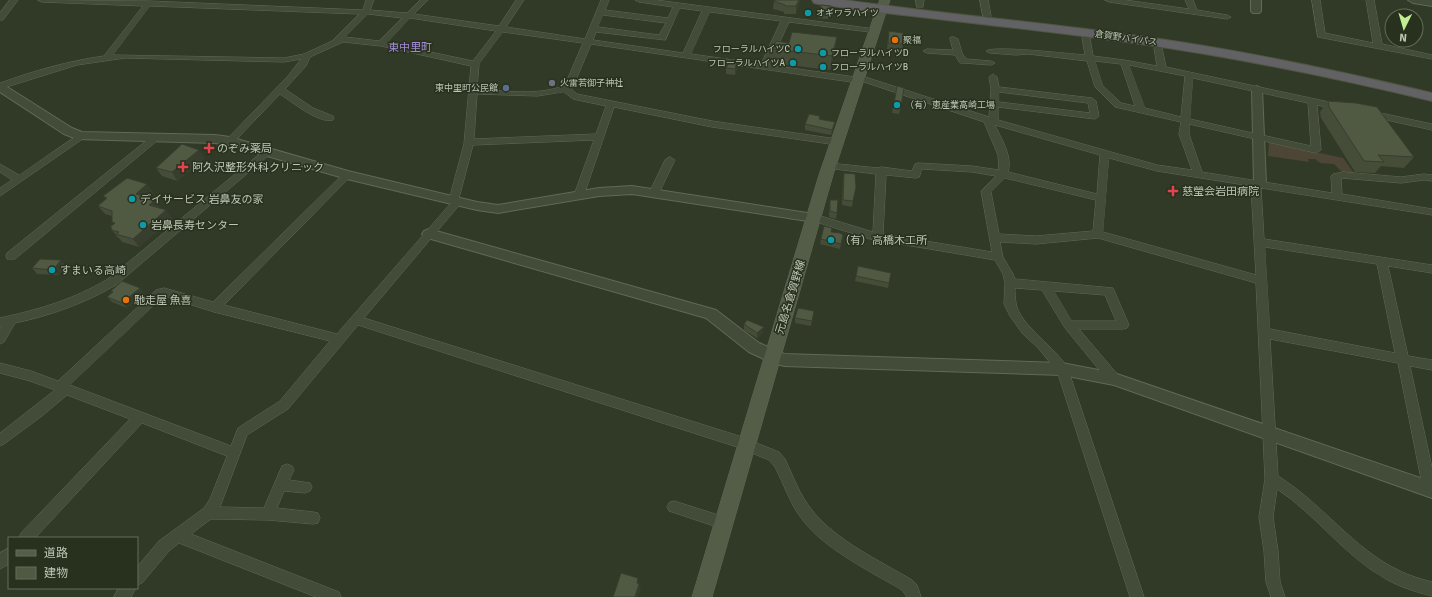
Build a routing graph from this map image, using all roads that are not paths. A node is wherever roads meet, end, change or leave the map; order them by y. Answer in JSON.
{"nodes":[{"id":1,"x":14,"y":0,"type":"edge"},
{"id":2,"x":42,"y":0,"type":"edge"},
{"id":3,"x":370,"y":0,"type":"edge"},
{"id":4,"x":424,"y":0,"type":"edge"},
{"id":5,"x":517,"y":0,"type":"edge"},
{"id":6,"x":605,"y":0,"type":"edge"},
{"id":7,"x":639,"y":0,"type":"edge"},
{"id":8,"x":818,"y":0,"type":"edge"},
{"id":9,"x":860,"y":0,"type":"edge"},
{"id":10,"x":984,"y":0,"type":"edge"},
{"id":11,"x":1109,"y":0,"type":"edge"},
{"id":12,"x":1189,"y":0,"type":"edge"},
{"id":13,"x":1256,"y":0,"type":"edge"},
{"id":14,"x":1316,"y":0,"type":"edge"},
{"id":15,"x":1370,"y":0,"type":"edge"},
{"id":16,"x":1413,"y":0,"type":"edge"},
{"id":17,"x":200,"y":2,"type":"edge"},
{"id":18,"x":148,"y":3,"type":"junction"},
{"id":19,"x":1432,"y":3,"type":"edge"},
{"id":20,"x":883,"y":4,"type":"edge"},
{"id":21,"x":678,"y":5,"type":"junction"},
{"id":22,"x":707,"y":9,"type":"junction"},
{"id":23,"x":1256,"y":11,"type":"dead end"},
{"id":24,"x":366,"y":12,"type":"junction"},
{"id":25,"x":600,"y":12,"type":"junction"},
{"id":26,"x":1194,"y":12,"type":"junction"},
{"id":27,"x":409,"y":16,"type":"junction"},
{"id":28,"x":987,"y":16,"type":"junction"},
{"id":29,"x":1227,"y":17,"type":"dead end"},
{"id":30,"x":0,"y":18,"type":"edge"},
{"id":31,"x":786,"y":19,"type":"junction"},
{"id":32,"x":670,"y":21,"type":"junction"},
{"id":33,"x":501,"y":29,"type":"junction"},
{"id":34,"x":593,"y":29,"type":"junction"},
{"id":35,"x":875,"y":31,"type":"junction"},
{"id":36,"x":1086,"y":38,"type":"dead end"},
{"id":37,"x":954,"y":39,"type":"dead end"},
{"id":38,"x":336,"y":41,"type":"junction"},
{"id":39,"x":588,"y":42,"type":"junction"},
{"id":40,"x":381,"y":44,"type":"junction"},
{"id":41,"x":1378,"y":46,"type":"junction"},
{"id":42,"x":1158,"y":48,"type":"dead end"},
{"id":43,"x":990,"y":50,"type":"dead end"},
{"id":44,"x":927,"y":51,"type":"dead end"},
{"id":45,"x":958,"y":53,"type":"junction"},
{"id":46,"x":686,"y":55,"type":"junction"},
{"id":47,"x":306,"y":56,"type":"junction"},
{"id":48,"x":1432,"y":57,"type":"edge"},
{"id":49,"x":106,"y":58,"type":"junction"},
{"id":50,"x":1089,"y":58,"type":"junction"},
{"id":51,"x":1124,"y":62,"type":"junction"},
{"id":52,"x":992,"y":63,"type":"dead end"},
{"id":53,"x":475,"y":64,"type":"junction"},
{"id":54,"x":764,"y":67,"type":"junction"},
{"id":55,"x":1162,"y":69,"type":"junction"},
{"id":56,"x":1189,"y":74,"type":"junction"},
{"id":57,"x":993,"y":77,"type":"dead end"},
{"id":58,"x":859,"y":79,"type":"junction"},
{"id":59,"x":0,"y":87,"type":"edge"},
{"id":60,"x":566,"y":89,"type":"junction"},
{"id":61,"x":995,"y":89,"type":"junction"},
{"id":62,"x":1256,"y":89,"type":"junction"},
{"id":63,"x":280,"y":90,"type":"junction"},
{"id":64,"x":1432,"y":90,"type":"edge"},
{"id":65,"x":473,"y":92,"type":"junction"},
{"id":66,"x":1432,"y":97,"type":"edge"},
{"id":67,"x":1312,"y":100,"type":"junction"},
{"id":68,"x":610,"y":103,"type":"junction"},
{"id":69,"x":994,"y":104,"type":"junction"},
{"id":70,"x":1350,"y":109,"type":"edge"},
{"id":71,"x":1141,"y":110,"type":"junction"},
{"id":72,"x":1365,"y":112,"type":"edge"},
{"id":73,"x":330,"y":118,"type":"dead end"},
{"id":74,"x":1185,"y":120,"type":"junction"},
{"id":75,"x":991,"y":121,"type":"junction"},
{"id":76,"x":1432,"y":128,"type":"edge"},
{"id":77,"x":81,"y":136,"type":"junction"},
{"id":78,"x":599,"y":137,"type":"junction"},
{"id":79,"x":1258,"y":137,"type":"junction"},
{"id":80,"x":155,"y":138,"type":"junction"},
{"id":81,"x":230,"y":141,"type":"junction"},
{"id":82,"x":470,"y":142,"type":"junction"},
{"id":83,"x":837,"y":142,"type":"junction"},
{"id":84,"x":266,"y":152,"type":"junction"},
{"id":85,"x":1105,"y":154,"type":"junction"},
{"id":86,"x":670,"y":160,"type":"dead end"},
{"id":87,"x":829,"y":166,"type":"junction"},
{"id":88,"x":0,"y":167,"type":"edge"},
{"id":89,"x":881,"y":170,"type":"junction"},
{"id":90,"x":1002,"y":174,"type":"junction"},
{"id":91,"x":1198,"y":174,"type":"junction"},
{"id":92,"x":347,"y":175,"type":"junction"},
{"id":93,"x":1432,"y":178,"type":"edge"},
{"id":94,"x":19,"y":180,"type":"junction"},
{"id":95,"x":1258,"y":184,"type":"junction"},
{"id":96,"x":0,"y":193,"type":"edge"},
{"id":97,"x":654,"y":193,"type":"junction"},
{"id":98,"x":580,"y":195,"type":"junction"},
{"id":99,"x":1101,"y":198,"type":"junction"},
{"id":100,"x":1337,"y":198,"type":"junction"},
{"id":101,"x":456,"y":201,"type":"junction"},
{"id":102,"x":1432,"y":212,"type":"edge"},
{"id":103,"x":814,"y":218,"type":"junction"},
{"id":104,"x":429,"y":234,"type":"junction"},
{"id":105,"x":1098,"y":234,"type":"junction"},
{"id":106,"x":878,"y":236,"type":"junction"},
{"id":107,"x":996,"y":238,"type":"junction"},
{"id":108,"x":1259,"y":242,"type":"junction"},
{"id":109,"x":11,"y":256,"type":"dead end"},
{"id":110,"x":998,"y":257,"type":"junction"},
{"id":111,"x":1382,"y":262,"type":"junction"},
{"id":112,"x":1432,"y":269,"type":"edge"},
{"id":113,"x":1262,"y":281,"type":"junction"},
{"id":114,"x":1010,"y":283,"type":"junction"},
{"id":115,"x":1045,"y":286,"type":"junction"},
{"id":116,"x":214,"y":308,"type":"junction"},
{"id":117,"x":355,"y":320,"type":"junction"},
{"id":118,"x":6,"y":321,"type":"edge"},
{"id":119,"x":1068,"y":325,"type":"junction"},
{"id":120,"x":1265,"y":333,"type":"junction"},
{"id":121,"x":0,"y":339,"type":"edge"},
{"id":122,"x":339,"y":339,"type":"junction"},
{"id":123,"x":772,"y":357,"type":"junction"},
{"id":124,"x":1401,"y":359,"type":"junction"},
{"id":125,"x":1432,"y":365,"type":"edge"},
{"id":126,"x":0,"y":368,"type":"edge"},
{"id":127,"x":1062,"y":370,"type":"junction"},
{"id":128,"x":1114,"y":379,"type":"junction"},
{"id":129,"x":62,"y":388,"type":"junction"},
{"id":130,"x":139,"y":418,"type":"junction"},
{"id":131,"x":1270,"y":432,"type":"junction"},
{"id":132,"x":0,"y":440,"type":"edge"},
{"id":133,"x":746,"y":445,"type":"junction"},
{"id":134,"x":235,"y":453,"type":"junction"},
{"id":135,"x":287,"y":470,"type":"dead end"},
{"id":136,"x":1272,"y":479,"type":"junction"},
{"id":137,"x":281,"y":485,"type":"junction"},
{"id":138,"x":305,"y":487,"type":"dead end"},
{"id":139,"x":1431,"y":490,"type":"edge"},
{"id":140,"x":674,"y":507,"type":"dead end"},
{"id":141,"x":208,"y":513,"type":"junction"},
{"id":142,"x":268,"y":514,"type":"junction"},
{"id":143,"x":313,"y":518,"type":"dead end"},
{"id":144,"x":723,"y":523,"type":"junction"},
{"id":145,"x":178,"y":536,"type":"junction"},
{"id":146,"x":27,"y":537,"type":"edge"},
{"id":147,"x":8,"y":555,"type":"edge"},
{"id":148,"x":0,"y":562,"type":"edge"},
{"id":149,"x":138,"y":577,"type":"edge"},
{"id":150,"x":128,"y":589,"type":"edge"},
{"id":151,"x":1432,"y":589,"type":"edge"},
{"id":152,"x":318,"y":594,"type":"edge"},
{"id":153,"x":121,"y":597,"type":"edge"},
{"id":154,"x":334,"y":597,"type":"edge"},
{"id":155,"x":702,"y":597,"type":"edge"},
{"id":156,"x":914,"y":597,"type":"edge"},
{"id":157,"x":1137,"y":597,"type":"edge"},
{"id":158,"x":1278,"y":597,"type":"edge"}],
"edges":[{"from":1,"to":30,"type":"street"},
{"from":2,"to":18,"type":"street"},
{"from":3,"to":24,"type":"street"},
{"from":4,"to":27,"type":"street"},
{"from":5,"to":33,"type":"street"},
{"from":6,"to":25,"type":"street"},
{"from":7,"to":21,"type":"street"},
{"from":8,"to":20,"type":"highway","name":"倉賀野バイパス"},
{"from":9,"to":20,"type":"highway","name":"倉賀野バイパス"},
{"from":10,"to":28,"type":"street"},
{"from":11,"to":26,"type":"street"},
{"from":12,"to":26,"type":"street"},
{"from":13,"to":23,"type":"street"},
{"from":14,"to":41,"type":"street"},
{"from":15,"to":41,"type":"street"},
{"from":16,"to":19,"type":"street"},
{"from":17,"to":18,"type":"street"},
{"from":17,"to":24,"type":"street"},
{"from":18,"to":49,"type":"street"},
{"from":20,"to":28,"type":"highway","name":"倉賀野バイパス"},
{"from":20,"to":35,"type":"main road","name":"元島名倉賀野線"},
{"from":20,"to":66,"type":"highway","name":"倉賀野バイパス"},
{"from":21,"to":22,"type":"street"},
{"from":21,"to":32,"type":"street"},
{"from":22,"to":31,"type":"street"},
{"from":22,"to":46,"type":"street"},
{"from":24,"to":27,"type":"street"},
{"from":24,"to":38,"type":"street"},
{"from":25,"to":32,"type":"street"},
{"from":25,"to":34,"type":"street"},
{"from":26,"to":29,"type":"street"},
{"from":27,"to":33,"type":"street"},
{"from":27,"to":40,"type":"street"},
{"from":28,"to":64,"type":"highway","name":"倉賀野バイパス"},
{"from":31,"to":35,"type":"street"},
{"from":31,"to":54,"type":"street"},
{"from":32,"to":34,"type":"street"},
{"from":33,"to":39,"type":"street"},
{"from":33,"to":53,"type":"street"},
{"from":34,"to":39,"type":"street"},
{"from":35,"to":58,"type":"main road","name":"元島名倉賀野線"},
{"from":36,"to":50,"type":"street"},
{"from":37,"to":45,"type":"street"},
{"from":38,"to":40,"type":"street"},
{"from":38,"to":47,"type":"street"},
{"from":39,"to":46,"type":"street"},
{"from":39,"to":60,"type":"street"},
{"from":40,"to":53,"type":"street"},
{"from":41,"to":48,"type":"street"},
{"from":42,"to":55,"type":"street"},
{"from":43,"to":50,"type":"street"},
{"from":44,"to":45,"type":"street"},
{"from":45,"to":52,"type":"street"},
{"from":46,"to":54,"type":"street"},
{"from":47,"to":49,"type":"street"},
{"from":47,"to":63,"type":"street"},
{"from":49,"to":59,"type":"street"},
{"from":50,"to":51,"type":"street"},
{"from":50,"to":71,"type":"street"},
{"from":51,"to":55,"type":"street"},
{"from":51,"to":71,"type":"street"},
{"from":53,"to":65,"type":"street"},
{"from":54,"to":58,"type":"street"},
{"from":55,"to":56,"type":"street"},
{"from":56,"to":62,"type":"street"},
{"from":56,"to":74,"type":"street"},
{"from":57,"to":61,"type":"street"},
{"from":58,"to":75,"type":"street"},
{"from":58,"to":83,"type":"main road","name":"元島名倉賀野線"},
{"from":59,"to":77,"type":"street"},
{"from":60,"to":65,"type":"street"},
{"from":60,"to":68,"type":"street"},
{"from":61,"to":69,"type":"street"},
{"from":61,"to":69,"type":"street"},
{"from":62,"to":67,"type":"street"},
{"from":62,"to":79,"type":"street"},
{"from":63,"to":73,"type":"street"},
{"from":63,"to":81,"type":"street"},
{"from":65,"to":82,"type":"street"},
{"from":67,"to":70,"type":"street"},
{"from":67,"to":79,"type":"street"},
{"from":68,"to":78,"type":"street"},
{"from":68,"to":83,"type":"street"},
{"from":69,"to":75,"type":"street"},
{"from":71,"to":74,"type":"street"},
{"from":72,"to":76,"type":"street"},
{"from":74,"to":79,"type":"street"},
{"from":74,"to":91,"type":"street"},
{"from":75,"to":85,"type":"street"},
{"from":75,"to":90,"type":"street"},
{"from":77,"to":80,"type":"street"},
{"from":77,"to":94,"type":"street"},
{"from":78,"to":82,"type":"street"},
{"from":78,"to":98,"type":"street"},
{"from":79,"to":95,"type":"street"},
{"from":80,"to":81,"type":"street"},
{"from":80,"to":109,"type":"street"},
{"from":81,"to":84,"type":"street"},
{"from":82,"to":101,"type":"street"},
{"from":83,"to":87,"type":"main road","name":"元島名倉賀野線"},
{"from":84,"to":92,"type":"street"},
{"from":84,"to":118,"type":"street"},
{"from":85,"to":91,"type":"street"},
{"from":85,"to":99,"type":"street"},
{"from":86,"to":97,"type":"street"},
{"from":87,"to":89,"type":"street"},
{"from":87,"to":103,"type":"main road","name":"元島名倉賀野線"},
{"from":88,"to":94,"type":"street"},
{"from":89,"to":90,"type":"street"},
{"from":89,"to":106,"type":"street"},
{"from":90,"to":99,"type":"street"},
{"from":90,"to":107,"type":"street"},
{"from":91,"to":95,"type":"street"},
{"from":92,"to":101,"type":"street"},
{"from":92,"to":116,"type":"street"},
{"from":93,"to":100,"type":"street"},
{"from":94,"to":96,"type":"street"},
{"from":95,"to":100,"type":"street"},
{"from":95,"to":108,"type":"street"},
{"from":97,"to":98,"type":"street"},
{"from":97,"to":103,"type":"street"},
{"from":98,"to":101,"type":"street"},
{"from":99,"to":105,"type":"street"},
{"from":100,"to":102,"type":"street"},
{"from":101,"to":104,"type":"street"},
{"from":103,"to":106,"type":"street"},
{"from":103,"to":123,"type":"main road","name":"元島名倉賀野線"},
{"from":104,"to":117,"type":"street"},
{"from":104,"to":123,"type":"street"},
{"from":105,"to":107,"type":"street"},
{"from":105,"to":113,"type":"street"},
{"from":106,"to":110,"type":"street"},
{"from":107,"to":110,"type":"street"},
{"from":108,"to":111,"type":"street"},
{"from":108,"to":113,"type":"street"},
{"from":110,"to":114,"type":"street"},
{"from":111,"to":112,"type":"street"},
{"from":111,"to":124,"type":"street"},
{"from":113,"to":120,"type":"street"},
{"from":114,"to":115,"type":"street"},
{"from":114,"to":127,"type":"street"},
{"from":115,"to":119,"type":"street"},
{"from":115,"to":119,"type":"street"},
{"from":116,"to":122,"type":"street"},
{"from":116,"to":129,"type":"street"},
{"from":117,"to":122,"type":"street"},
{"from":117,"to":133,"type":"street"},
{"from":118,"to":121,"type":"street"},
{"from":119,"to":128,"type":"street"},
{"from":120,"to":124,"type":"street"},
{"from":120,"to":131,"type":"street"},
{"from":122,"to":134,"type":"street"},
{"from":123,"to":127,"type":"street"},
{"from":123,"to":133,"type":"main road","name":"元島名倉賀野線"},
{"from":124,"to":125,"type":"street"},
{"from":124,"to":139,"type":"street"},
{"from":126,"to":129,"type":"street"},
{"from":127,"to":128,"type":"street"},
{"from":127,"to":157,"type":"street"},
{"from":128,"to":131,"type":"street"},
{"from":129,"to":130,"type":"street"},
{"from":129,"to":132,"type":"street"},
{"from":130,"to":134,"type":"street"},
{"from":130,"to":146,"type":"street"},
{"from":131,"to":136,"type":"street"},
{"from":131,"to":139,"type":"street"},
{"from":133,"to":144,"type":"main road","name":"元島名倉賀野線"},
{"from":133,"to":156,"type":"street"},
{"from":134,"to":141,"type":"street"},
{"from":135,"to":137,"type":"street"},
{"from":136,"to":151,"type":"street"},
{"from":136,"to":158,"type":"street"},
{"from":137,"to":138,"type":"street"},
{"from":137,"to":142,"type":"street"},
{"from":140,"to":144,"type":"street"},
{"from":141,"to":142,"type":"street"},
{"from":141,"to":145,"type":"street"},
{"from":142,"to":143,"type":"street"},
{"from":144,"to":155,"type":"main road","name":"元島名倉賀野線"},
{"from":145,"to":149,"type":"street"},
{"from":145,"to":152,"type":"street"},
{"from":147,"to":148,"type":"street"},
{"from":150,"to":153,"type":"street"},
{"from":152,"to":154,"type":"street"}]}
